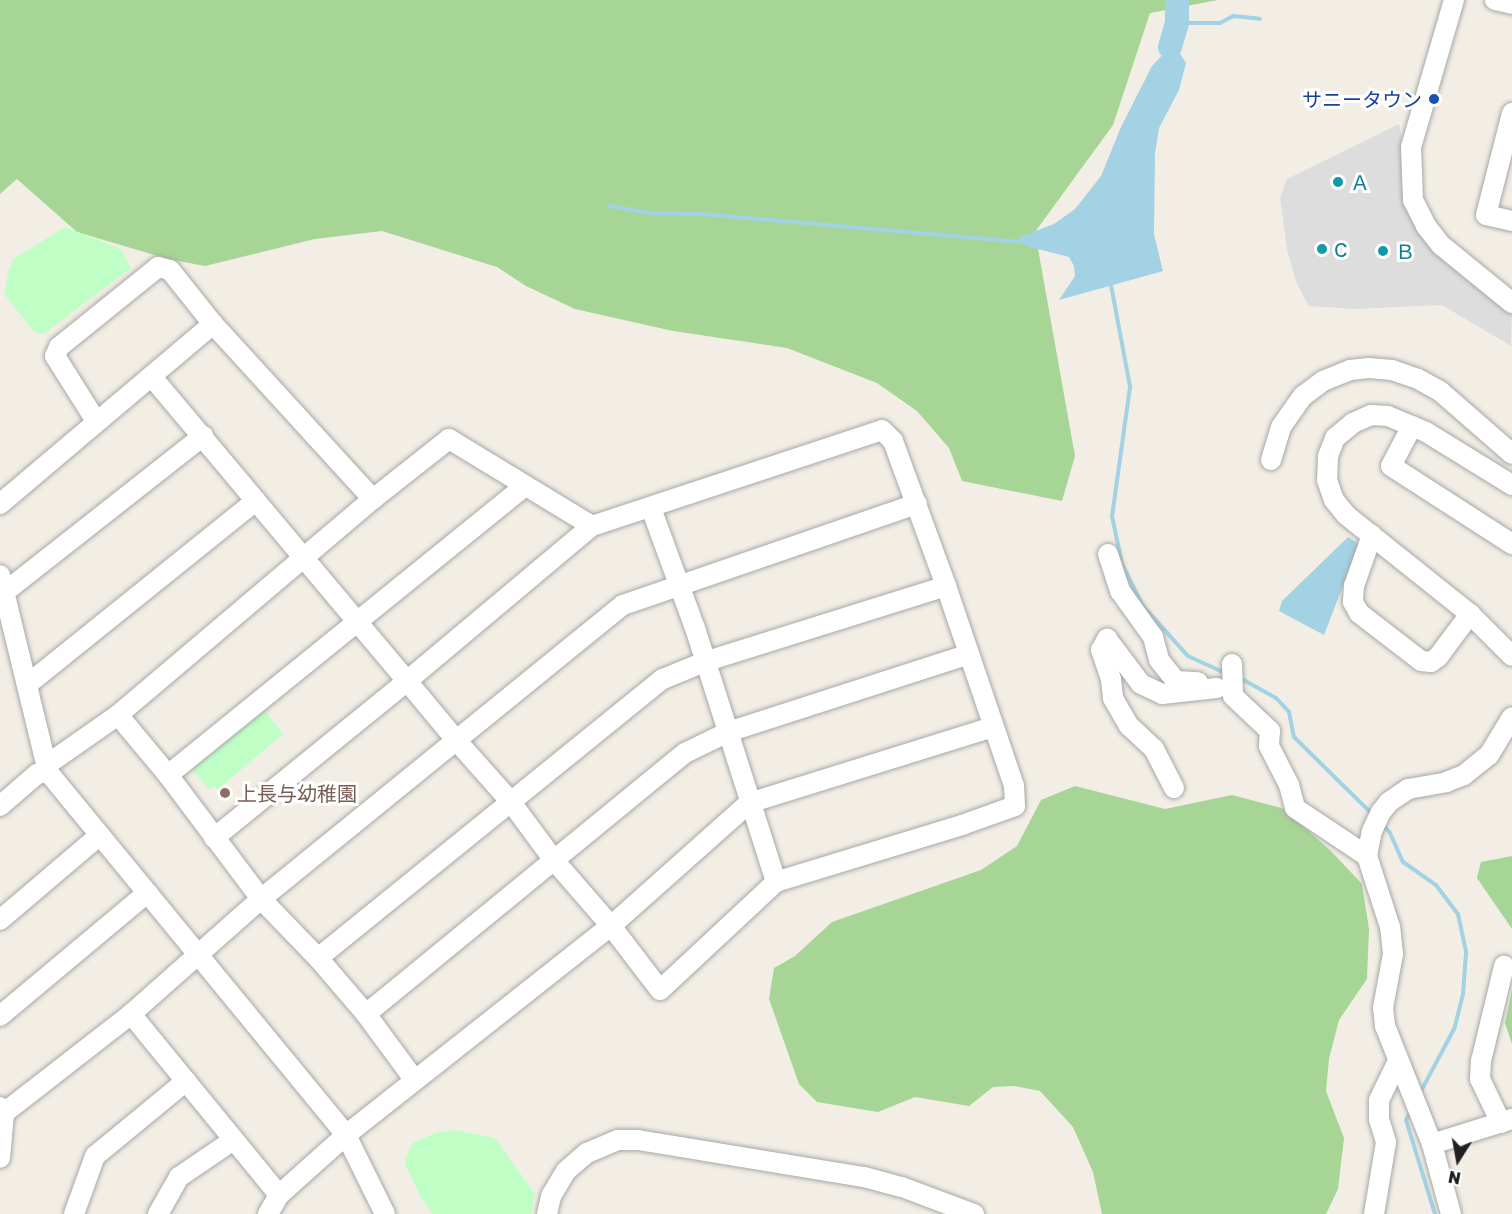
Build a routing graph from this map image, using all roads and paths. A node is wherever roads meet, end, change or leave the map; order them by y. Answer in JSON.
{"nodes":[{"id":1,"x":1454,"y":0,"type":"edge"},
{"id":2,"x":1495,"y":0,"type":"edge"},
{"id":3,"x":1512,"y":4,"type":"edge"},
{"id":4,"x":1512,"y":113,"type":"edge"},
{"id":5,"x":1512,"y":221,"type":"edge"},
{"id":6,"x":1512,"y":303,"type":"edge"},
{"id":7,"x":213,"y":324,"type":"junction"},
{"id":8,"x":151,"y":376,"type":"junction"},
{"id":9,"x":96,"y":421,"type":"junction"},
{"id":10,"x":1412,"y":426,"type":"junction"},
{"id":11,"x":203,"y":436,"type":"junction"},
{"id":12,"x":1512,"y":454,"type":"edge"},
{"id":13,"x":1271,"y":460,"type":"dead end"},
{"id":14,"x":1512,"y":485,"type":"edge"},
{"id":15,"x":525,"y":486,"type":"junction"},
{"id":16,"x":373,"y":499,"type":"junction"},
{"id":17,"x":256,"y":501,"type":"junction"},
{"id":18,"x":0,"y":504,"type":"edge"},
{"id":19,"x":917,"y":504,"type":"junction"},
{"id":20,"x":651,"y":508,"type":"junction"},
{"id":21,"x":592,"y":526,"type":"junction"},
{"id":22,"x":1372,"y":535,"type":"junction"},
{"id":23,"x":1512,"y":544,"type":"edge"},
{"id":24,"x":1108,"y":554,"type":"dead end"},
{"id":25,"x":303,"y":558,"type":"junction"},
{"id":26,"x":3,"y":583,"type":"edge"},
{"id":27,"x":681,"y":586,"type":"junction"},
{"id":28,"x":946,"y":586,"type":"junction"},
{"id":29,"x":1470,"y":614,"type":"junction"},
{"id":30,"x":358,"y":624,"type":"junction"},
{"id":31,"x":969,"y":654,"type":"junction"},
{"id":32,"x":1512,"y":656,"type":"edge"},
{"id":33,"x":704,"y":662,"type":"junction"},
{"id":34,"x":1229,"y":680,"type":"junction"},
{"id":35,"x":407,"y":681,"type":"junction"},
{"id":36,"x":28,"y":684,"type":"junction"},
{"id":37,"x":118,"y":715,"type":"junction"},
{"id":38,"x":1512,"y":717,"type":"edge"},
{"id":39,"x":993,"y":727,"type":"junction"},
{"id":40,"x":728,"y":732,"type":"junction"},
{"id":41,"x":456,"y":740,"type":"junction"},
{"id":42,"x":48,"y":768,"type":"junction"},
{"id":43,"x":168,"y":775,"type":"junction"},
{"id":44,"x":1174,"y":788,"type":"dead end"},
{"id":45,"x":511,"y":802,"type":"junction"},
{"id":46,"x":749,"y":803,"type":"junction"},
{"id":47,"x":0,"y":806,"type":"edge"},
{"id":48,"x":100,"y":835,"type":"junction"},
{"id":49,"x":214,"y":838,"type":"junction"},
{"id":50,"x":1367,"y":856,"type":"junction"},
{"id":51,"x":553,"y":859,"type":"junction"},
{"id":52,"x":776,"y":882,"type":"junction"},
{"id":53,"x":147,"y":893,"type":"junction"},
{"id":54,"x":261,"y":899,"type":"junction"},
{"id":55,"x":0,"y":920,"type":"edge"},
{"id":56,"x":611,"y":926,"type":"junction"},
{"id":57,"x":199,"y":955,"type":"junction"},
{"id":58,"x":318,"y":958,"type":"junction"},
{"id":59,"x":1504,"y":966,"type":"dead end"},
{"id":60,"x":131,"y":1014,"type":"junction"},
{"id":61,"x":366,"y":1014,"type":"junction"},
{"id":62,"x":0,"y":1016,"type":"edge"},
{"id":63,"x":1398,"y":1061,"type":"junction"},
{"id":64,"x":414,"y":1079,"type":"junction"},
{"id":65,"x":186,"y":1081,"type":"junction"},
{"id":66,"x":2,"y":1110,"type":"edge"},
{"id":67,"x":1506,"y":1121,"type":"edge"},
{"id":68,"x":346,"y":1135,"type":"junction"},
{"id":69,"x":232,"y":1141,"type":"junction"},
{"id":70,"x":1432,"y":1144,"type":"junction"},
{"id":71,"x":1,"y":1146,"type":"edge"},
{"id":72,"x":279,"y":1196,"type":"junction"},
{"id":73,"x":377,"y":1210,"type":"edge"},
{"id":74,"x":74,"y":1214,"type":"edge"},
{"id":75,"x":158,"y":1214,"type":"edge"},
{"id":76,"x":268,"y":1214,"type":"edge"},
{"id":77,"x":547,"y":1214,"type":"edge"},
{"id":78,"x":974,"y":1214,"type":"edge"},
{"id":79,"x":1374,"y":1214,"type":"edge"},
{"id":80,"x":1451,"y":1214,"type":"edge"}],
"edges":[{"from":1,"to":6,"type":"street"},
{"from":2,"to":3,"type":"street"},
{"from":4,"to":5,"type":"street"},
{"from":7,"to":8,"type":"street"},
{"from":7,"to":9,"type":"street"},
{"from":7,"to":16,"type":"street"},
{"from":8,"to":9,"type":"street"},
{"from":8,"to":11,"type":"street"},
{"from":9,"to":18,"type":"street"},
{"from":10,"to":14,"type":"street"},
{"from":10,"to":22,"type":"street"},
{"from":10,"to":23,"type":"street"},
{"from":11,"to":17,"type":"street"},
{"from":11,"to":26,"type":"street"},
{"from":12,"to":13,"type":"street"},
{"from":15,"to":16,"type":"street"},
{"from":15,"to":21,"type":"street"},
{"from":15,"to":30,"type":"street"},
{"from":16,"to":25,"type":"street"},
{"from":17,"to":25,"type":"street"},
{"from":17,"to":36,"type":"street"},
{"from":19,"to":20,"type":"street"},
{"from":19,"to":27,"type":"street"},
{"from":19,"to":28,"type":"street"},
{"from":20,"to":21,"type":"street"},
{"from":20,"to":27,"type":"street"},
{"from":21,"to":35,"type":"street"},
{"from":22,"to":29,"type":"street"},
{"from":22,"to":29,"type":"street"},
{"from":24,"to":34,"type":"street"},
{"from":25,"to":30,"type":"street"},
{"from":25,"to":37,"type":"street"},
{"from":26,"to":36,"type":"street"},
{"from":27,"to":33,"type":"street"},
{"from":27,"to":41,"type":"street"},
{"from":28,"to":31,"type":"street"},
{"from":28,"to":33,"type":"street"},
{"from":29,"to":32,"type":"street"},
{"from":30,"to":35,"type":"street"},
{"from":30,"to":43,"type":"street"},
{"from":31,"to":39,"type":"street"},
{"from":31,"to":40,"type":"street"},
{"from":33,"to":40,"type":"street"},
{"from":33,"to":45,"type":"street"},
{"from":34,"to":44,"type":"street"},
{"from":34,"to":50,"type":"street"},
{"from":35,"to":41,"type":"street"},
{"from":35,"to":49,"type":"street"},
{"from":36,"to":42,"type":"street"},
{"from":37,"to":42,"type":"street"},
{"from":37,"to":43,"type":"street"},
{"from":38,"to":50,"type":"street"},
{"from":39,"to":46,"type":"street"},
{"from":39,"to":52,"type":"street"},
{"from":40,"to":46,"type":"street"},
{"from":40,"to":51,"type":"street"},
{"from":41,"to":45,"type":"street"},
{"from":41,"to":54,"type":"street"},
{"from":42,"to":47,"type":"street"},
{"from":42,"to":48,"type":"street"},
{"from":43,"to":49,"type":"street"},
{"from":45,"to":51,"type":"street"},
{"from":45,"to":58,"type":"street"},
{"from":46,"to":52,"type":"street"},
{"from":46,"to":56,"type":"street"},
{"from":48,"to":53,"type":"street"},
{"from":48,"to":55,"type":"street"},
{"from":49,"to":54,"type":"street"},
{"from":50,"to":63,"type":"street"},
{"from":51,"to":56,"type":"street"},
{"from":51,"to":61,"type":"street"},
{"from":52,"to":56,"type":"street"},
{"from":53,"to":57,"type":"street"},
{"from":53,"to":62,"type":"street"},
{"from":54,"to":57,"type":"street"},
{"from":54,"to":58,"type":"street"},
{"from":56,"to":64,"type":"street"},
{"from":57,"to":60,"type":"street"},
{"from":57,"to":68,"type":"street"},
{"from":58,"to":61,"type":"street"},
{"from":59,"to":67,"type":"street"},
{"from":60,"to":65,"type":"street"},
{"from":60,"to":66,"type":"street"},
{"from":61,"to":64,"type":"street"},
{"from":63,"to":70,"type":"street"},
{"from":63,"to":79,"type":"street"},
{"from":64,"to":68,"type":"street"},
{"from":65,"to":69,"type":"street"},
{"from":65,"to":74,"type":"street"},
{"from":66,"to":71,"type":"street"},
{"from":67,"to":70,"type":"street"},
{"from":68,"to":72,"type":"street"},
{"from":68,"to":73,"type":"street"},
{"from":69,"to":72,"type":"street"},
{"from":69,"to":75,"type":"street"},
{"from":70,"to":80,"type":"street"},
{"from":72,"to":76,"type":"street"},
{"from":77,"to":78,"type":"street"}]}
